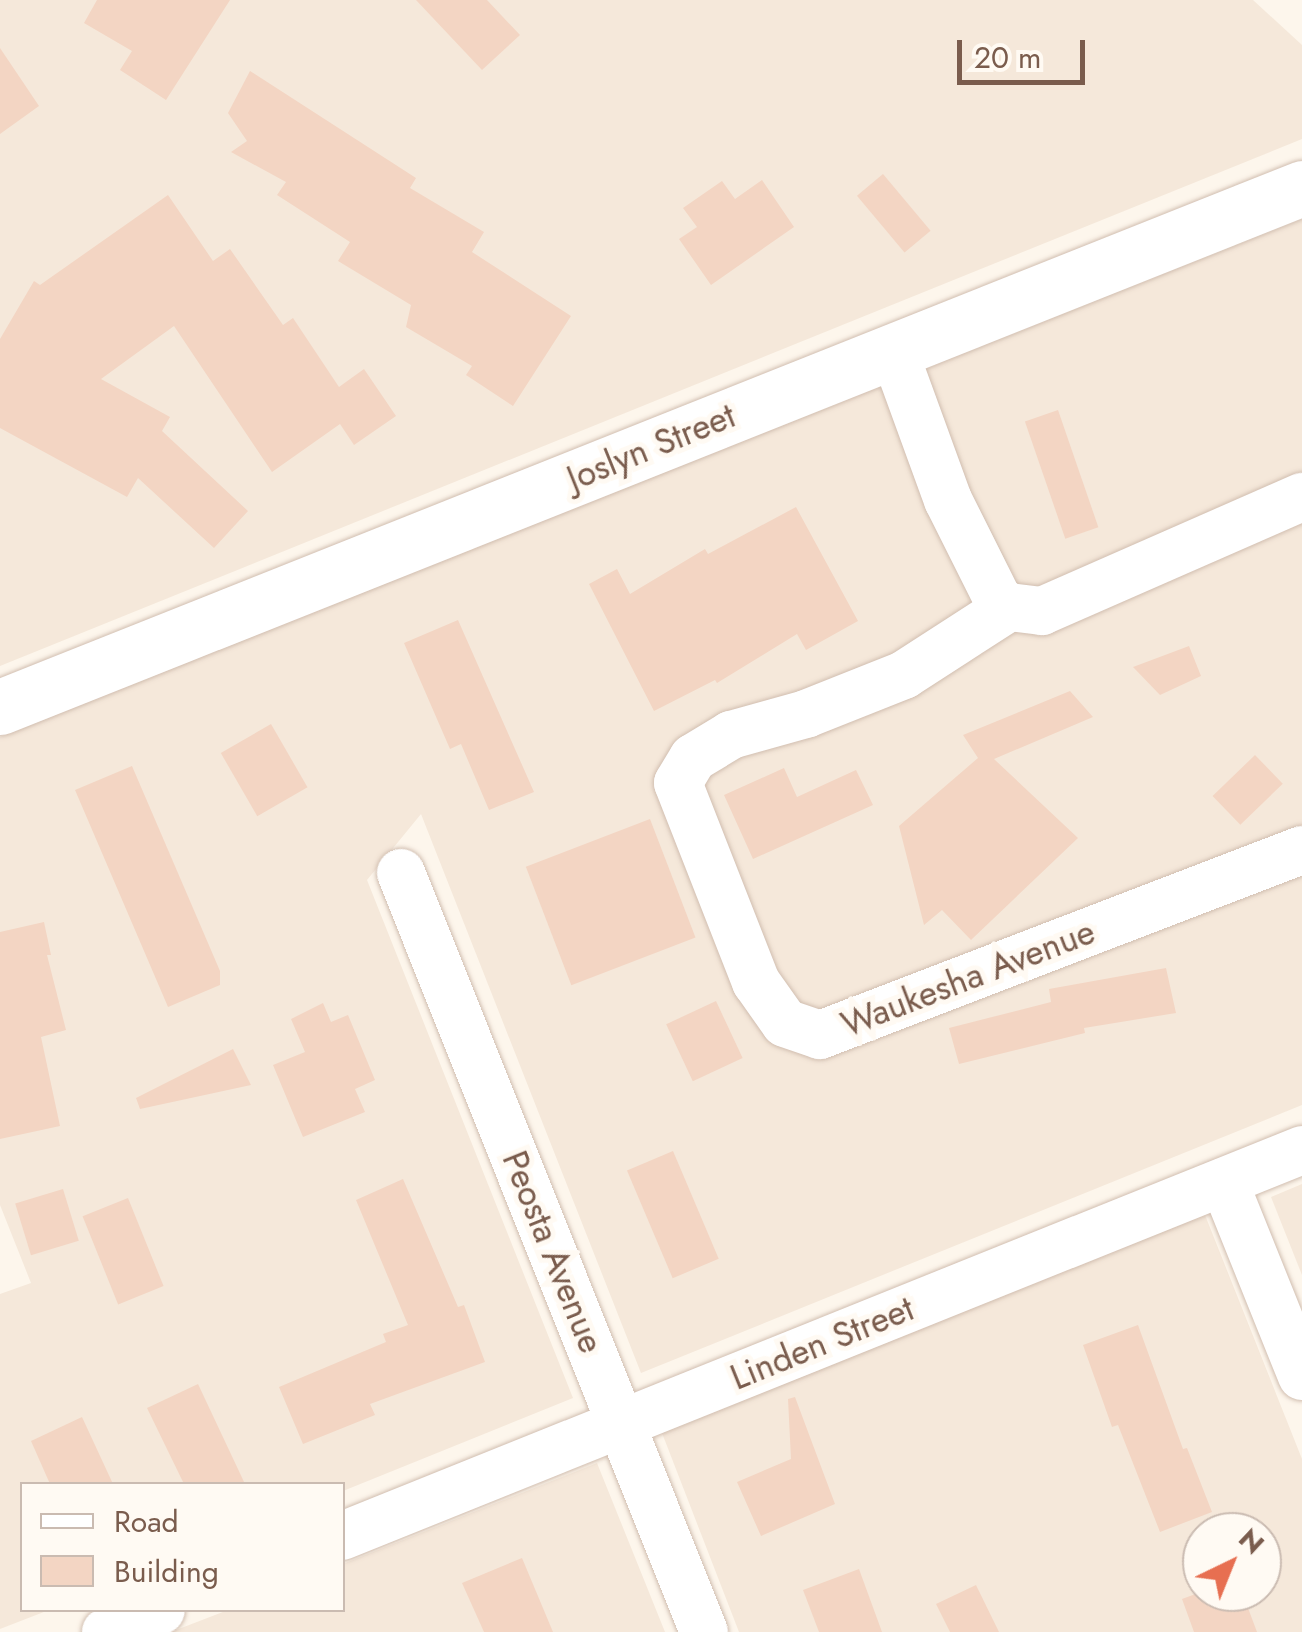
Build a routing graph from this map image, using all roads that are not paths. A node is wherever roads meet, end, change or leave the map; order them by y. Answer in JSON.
{"nodes":[{"id":1,"x":1302,"y":188,"type":"edge"},
{"id":2,"x":893,"y":349,"type":"junction"},
{"id":3,"x":1302,"y":496,"type":"edge"},
{"id":4,"x":1009,"y":607,"type":"junction"},
{"id":5,"x":0,"y":707,"type":"edge"},
{"id":6,"x":1302,"y":850,"type":"edge"},
{"id":7,"x":401,"y":872,"type":"dead end"},
{"id":8,"x":1302,"y":1150,"type":"edge"},
{"id":9,"x":1224,"y":1182,"type":"junction"},
{"id":10,"x":1302,"y":1376,"type":"edge"},
{"id":11,"x":621,"y":1423,"type":"junction"},
{"id":12,"x":345,"y":1535,"type":"edge"},
{"id":13,"x":156,"y":1612,"type":"edge"},
{"id":14,"x":106,"y":1632,"type":"edge"},
{"id":15,"x":704,"y":1632,"type":"edge"}],
"edges":[{"from":1,"to":2,"type":"street","name":"Joslyn Street"},
{"from":2,"to":4,"type":"street"},
{"from":2,"to":5,"type":"street","name":"Joslyn Street"},
{"from":3,"to":4,"type":"street"},
{"from":4,"to":6,"type":"street","name":"Waukesha Avenue"},
{"from":7,"to":11,"type":"street","name":"Peosta Avenue"},
{"from":8,"to":9,"type":"street","name":"Linden Street"},
{"from":9,"to":10,"type":"street"},
{"from":9,"to":11,"type":"street","name":"Linden Street"},
{"from":11,"to":12,"type":"street","name":"Linden Street"},
{"from":11,"to":15,"type":"street","name":"Peosta Avenue"},
{"from":13,"to":14,"type":"street"}]}
